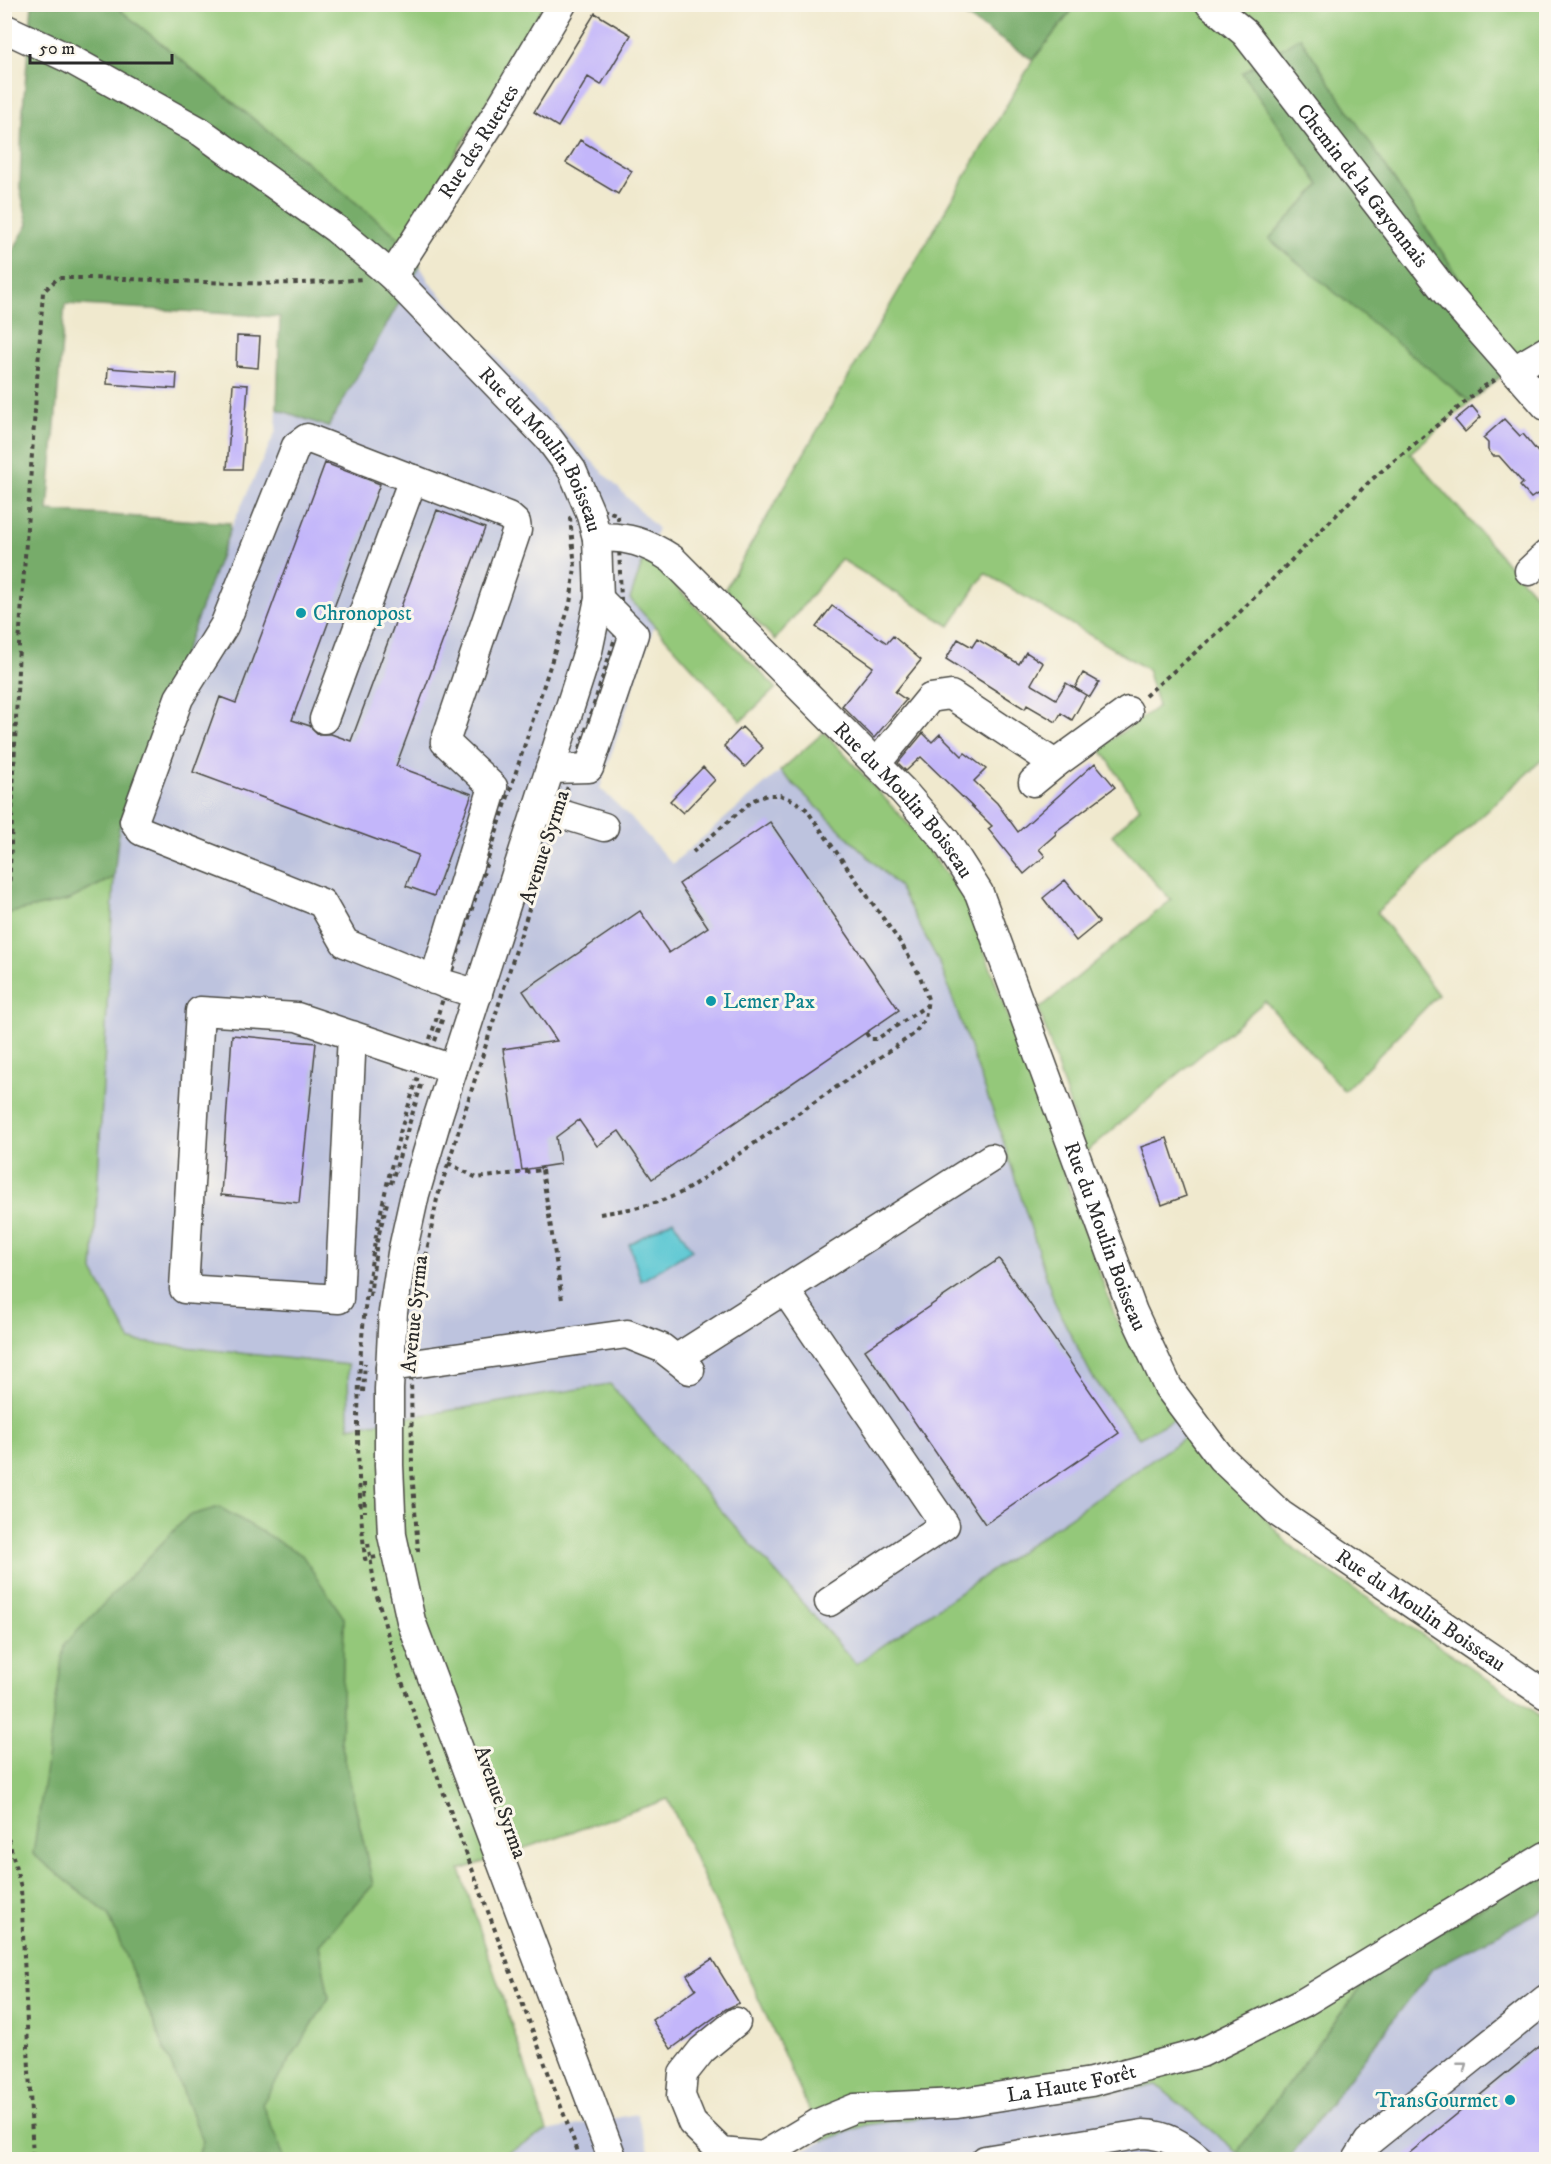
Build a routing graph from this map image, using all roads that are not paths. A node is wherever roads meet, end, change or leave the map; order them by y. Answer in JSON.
{"nodes":[{"id":1,"x":562,"y":4,"type":"edge"},
{"id":2,"x":1210,"y":4,"type":"edge"},
{"id":3,"x":4,"y":28,"type":"edge"},
{"id":4,"x":392,"y":276,"type":"junction"},
{"id":5,"x":1546,"y":351,"type":"edge"},
{"id":6,"x":1514,"y":370,"type":"junction"},
{"id":7,"x":1546,"y":406,"type":"edge"},
{"id":8,"x":413,"y":479,"type":"junction"},
{"id":9,"x":595,"y":535,"type":"junction"},
{"id":10,"x":607,"y":607,"type":"junction"},
{"id":11,"x":1128,"y":711,"type":"road end"},
{"id":12,"x":324,"y":719,"type":"dead end"},
{"id":13,"x":876,"y":764,"type":"junction"},
{"id":14,"x":1055,"y":764,"type":"junction"},
{"id":15,"x":560,"y":769,"type":"junction"},
{"id":16,"x":1033,"y":782,"type":"dead end"},
{"id":17,"x":547,"y":809,"type":"junction"},
{"id":18,"x":604,"y":827,"type":"dead end"},
{"id":19,"x":434,"y":980,"type":"junction"},
{"id":20,"x":478,"y":994,"type":"junction"},
{"id":21,"x":352,"y":1035,"type":"junction"},
{"id":22,"x":453,"y":1069,"type":"junction"},
{"id":23,"x":991,"y":1158,"type":"dead end"},
{"id":24,"x":785,"y":1290,"type":"junction"},
{"id":25,"x":398,"y":1366,"type":"junction"},
{"id":26,"x":829,"y":1602,"type":"dead end"},
{"id":27,"x":1546,"y":1695,"type":"edge"},
{"id":28,"x":1546,"y":1856,"type":"edge"},
{"id":29,"x":1546,"y":2000,"type":"edge"},
{"id":30,"x":736,"y":2022,"type":"dead end"},
{"id":31,"x":613,"y":2160,"type":"edge"},
{"id":32,"x":986,"y":2160,"type":"edge"},
{"id":33,"x":1200,"y":2160,"type":"edge"},
{"id":34,"x":1357,"y":2160,"type":"edge"}],
"edges":[{"from":1,"to":4,"type":"street","name":"Rue des Ruettes"},
{"from":2,"to":6,"type":"street","name":"Chemin de la Gayonnais"},
{"from":3,"to":4,"type":"street","name":"Rue du Moulin Boisseau"},
{"from":4,"to":9,"type":"street","name":"Rue du Moulin Boisseau"},
{"from":5,"to":6,"type":"street"},
{"from":6,"to":7,"type":"street","name":"Chemin de la Gayonnais"},
{"from":8,"to":12,"type":"street"},
{"from":8,"to":19,"type":"street"},
{"from":8,"to":19,"type":"street"},
{"from":9,"to":10,"type":"street","name":"Avenue Syrma"},
{"from":9,"to":13,"type":"street","name":"Rue du Moulin Boisseau"},
{"from":10,"to":15,"type":"street","name":"Avenue Syrma"},
{"from":10,"to":15,"type":"street"},
{"from":11,"to":14,"type":"street"},
{"from":13,"to":14,"type":"street"},
{"from":13,"to":27,"type":"street","name":"Rue du Moulin Boisseau"},
{"from":14,"to":16,"type":"street"},
{"from":15,"to":17,"type":"street","name":"Avenue Syrma"},
{"from":17,"to":18,"type":"street"},
{"from":17,"to":20,"type":"street","name":"Avenue Syrma"},
{"from":19,"to":20,"type":"street"},
{"from":20,"to":22,"type":"street","name":"Avenue Syrma"},
{"from":21,"to":21,"type":"street"},
{"from":21,"to":22,"type":"street"},
{"from":22,"to":25,"type":"street","name":"Avenue Syrma"},
{"from":23,"to":24,"type":"street"},
{"from":24,"to":25,"type":"street"},
{"from":24,"to":26,"type":"street"},
{"from":25,"to":31,"type":"street","name":"Avenue Syrma"},
{"from":28,"to":30,"type":"street","name":"La Haute Forêt"},
{"from":34,"to":29,"type":"street","one_way":true},
{"from":32,"to":33,"type":"street"}]}
